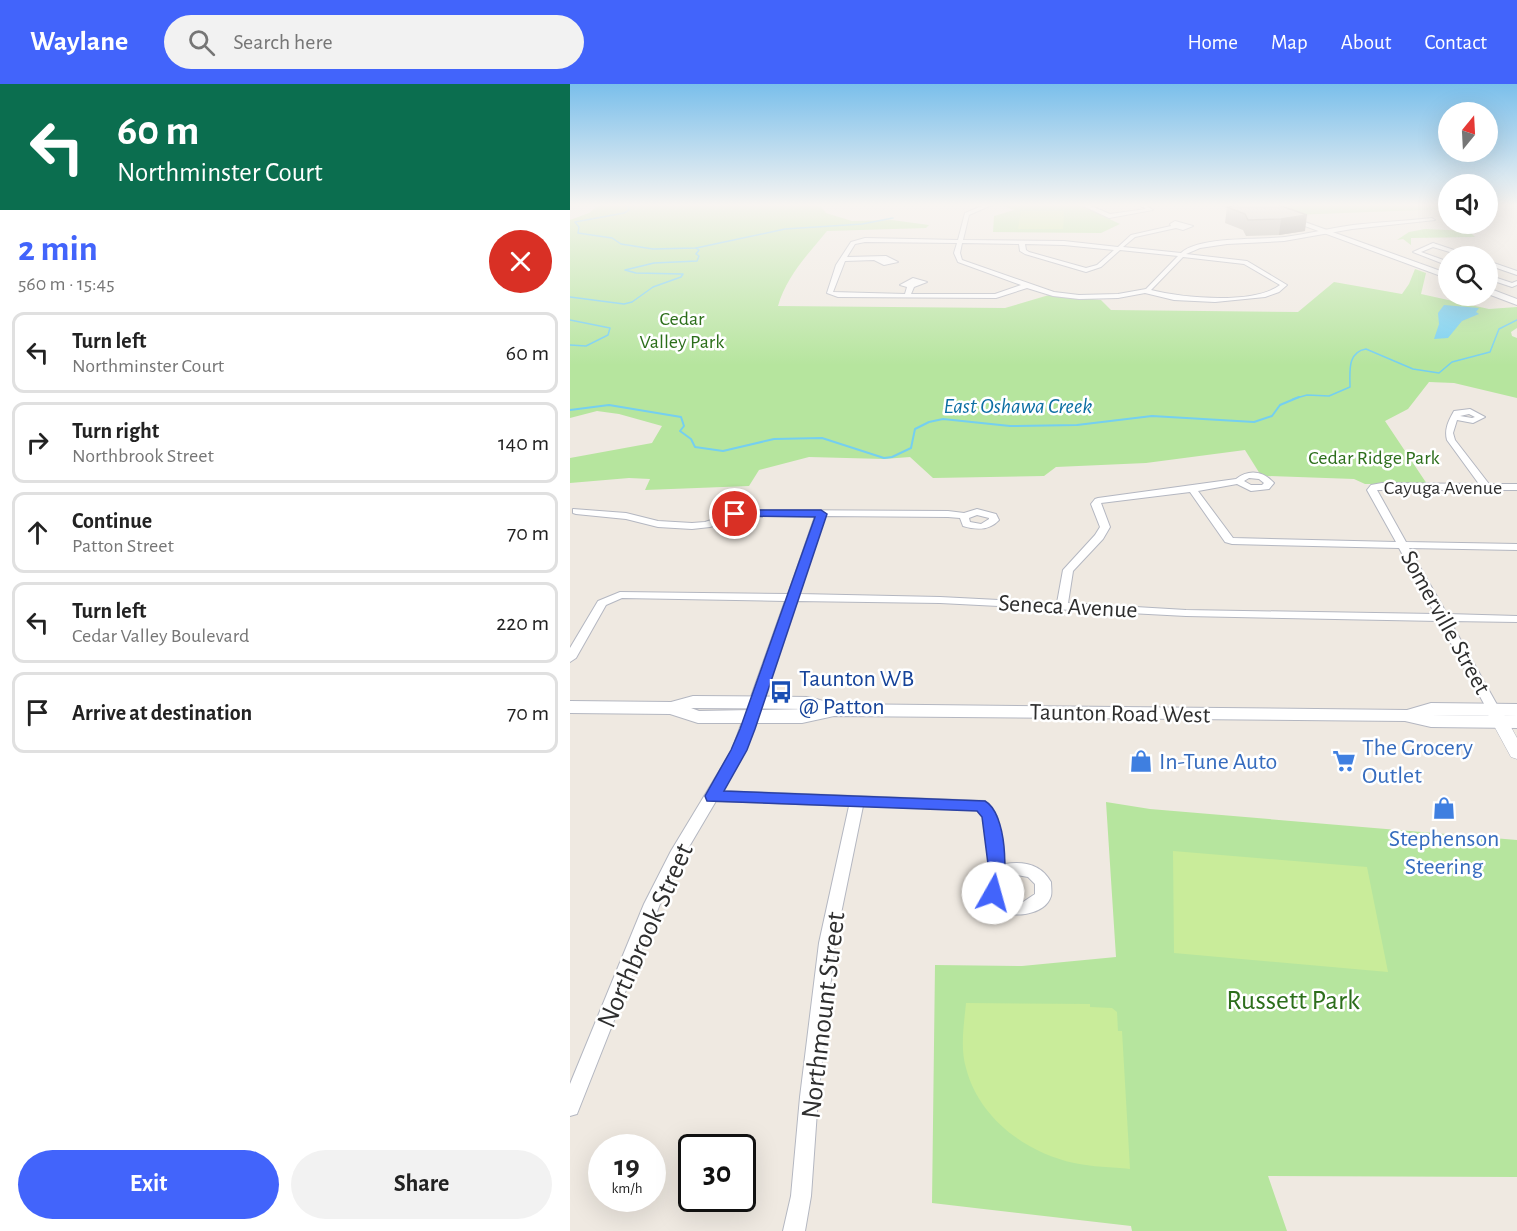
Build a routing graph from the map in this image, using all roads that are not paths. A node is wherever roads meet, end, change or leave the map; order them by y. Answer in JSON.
{"nodes":[{"id":1,"x":959,"y":258,"type":"edge"},
{"id":2,"x":1041,"y":258,"type":"edge"},
{"id":3,"x":1108,"y":258,"type":"edge"},
{"id":4,"x":1180,"y":258,"type":"edge"},
{"id":5,"x":1205,"y":258,"type":"edge"},
{"id":6,"x":1394,"y":258,"type":"edge"},
{"id":7,"x":843,"y":259,"type":"joint"},
{"id":8,"x":877,"y":260,"type":"dead end"},
{"id":9,"x":1498,"y":266,"type":"edge"},
{"id":10,"x":1517,"y":273,"type":"edge"},
{"id":11,"x":1438,"y":274,"type":"edge"},
{"id":12,"x":1498,"y":280,"type":"edge"},
{"id":13,"x":1517,"y":283,"type":"edge"},
{"id":14,"x":911,"y":286,"type":"dead end"},
{"id":15,"x":1026,"y":286,"type":"junction"},
{"id":16,"x":1146,"y":291,"type":"junction"},
{"id":17,"x":907,"y":295,"type":"junction"},
{"id":18,"x":1498,"y":295,"type":"edge"},
{"id":19,"x":1517,"y":302,"type":"edge"},
{"id":20,"x":1456,"y":417,"type":"dead end"},
{"id":21,"x":1239,"y":481,"type":"dead end"},
{"id":22,"x":1485,"y":487,"type":"junction"},
{"id":23,"x":1517,"y":487,"type":"edge"},
{"id":24,"x":1192,"y":489,"type":"junction"},
{"id":25,"x":1373,"y":492,"type":"joint"},
{"id":26,"x":576,"y":511,"type":"dead end"},
{"id":27,"x":821,"y":514,"type":"junction"},
{"id":28,"x":964,"y":516,"type":"dead end"},
{"id":29,"x":1403,"y":546,"type":"junction"},
{"id":30,"x":1517,"y":546,"type":"edge"},
{"id":31,"x":791,"y":597,"type":"junction"},
{"id":32,"x":1062,"y":605,"type":"junction"},
{"id":33,"x":1443,"y":618,"type":"junction"},
{"id":34,"x":1517,"y":619,"type":"edge"},
{"id":35,"x":570,"y":658,"type":"edge"},
{"id":36,"x":570,"y":707,"type":"edge"},
{"id":37,"x":753,"y":710,"type":"junction"},
{"id":38,"x":1517,"y":710,"type":"edge"},
{"id":39,"x":1504,"y":718,"type":"edge"},
{"id":40,"x":1517,"y":753,"type":"edge"},
{"id":41,"x":713,"y":796,"type":"junction"},
{"id":42,"x":857,"y":801,"type":"junction"},
{"id":43,"x":998,"y":872,"type":"dead end"},
{"id":44,"x":570,"y":1107,"type":"edge"},
{"id":45,"x":794,"y":1231,"type":"edge"}],
"edges":[{"from":1,"to":15,"type":"street"},
{"from":2,"to":3,"type":"street"},
{"from":4,"to":16,"type":"street"},
{"from":5,"to":16,"type":"street"},
{"from":6,"to":11,"type":"main road"},
{"from":7,"to":8,"type":"street"},
{"from":7,"to":17,"type":"street"},
{"from":9,"to":10,"type":"street"},
{"from":12,"to":13,"type":"street"},
{"from":14,"to":17,"type":"street"},
{"from":15,"to":16,"type":"street"},
{"from":15,"to":17,"type":"street"},
{"from":18,"to":19,"type":"main road"},
{"from":20,"to":22,"type":"street"},
{"from":21,"to":24,"type":"street"},
{"from":22,"to":23,"type":"street","name":"Cayuga Avenue"},
{"from":22,"to":25,"type":"street","name":"Cayuga Avenue"},
{"from":24,"to":29,"type":"street"},
{"from":24,"to":32,"type":"street"},
{"from":25,"to":29,"type":"street","name":"Somerville Street"},
{"from":26,"to":27,"type":"street"},
{"from":27,"to":28,"type":"street"},
{"from":27,"to":31,"type":"street","name":"Northbrook Street"},
{"from":29,"to":30,"type":"street"},
{"from":29,"to":33,"type":"street","name":"Somerville Street"},
{"from":31,"to":32,"type":"street","name":"Seneca Avenue"},
{"from":31,"to":35,"type":"street","name":"Seneca Avenue"},
{"from":31,"to":37,"type":"street","name":"Northbrook Street"},
{"from":32,"to":33,"type":"street","name":"Seneca Avenue"},
{"from":33,"to":34,"type":"street","name":"Seneca Avenue"},
{"from":33,"to":39,"type":"street","name":"Somerville Street"},
{"from":36,"to":37,"type":"main road","name":"Taunton Road West"},
{"from":37,"to":39,"type":"main road","name":"Taunton Road West"},
{"from":37,"to":41,"type":"street","name":"Northbrook Street"},
{"from":38,"to":39,"type":"main road","name":"Taunton Road West"},
{"from":39,"to":40,"type":"street","name":"Somerville Street"},
{"from":41,"to":42,"type":"street"},
{"from":41,"to":44,"type":"street","name":"Northbrook Street"},
{"from":42,"to":43,"type":"street"},
{"from":42,"to":45,"type":"street","name":"Northmount Street"}]}
